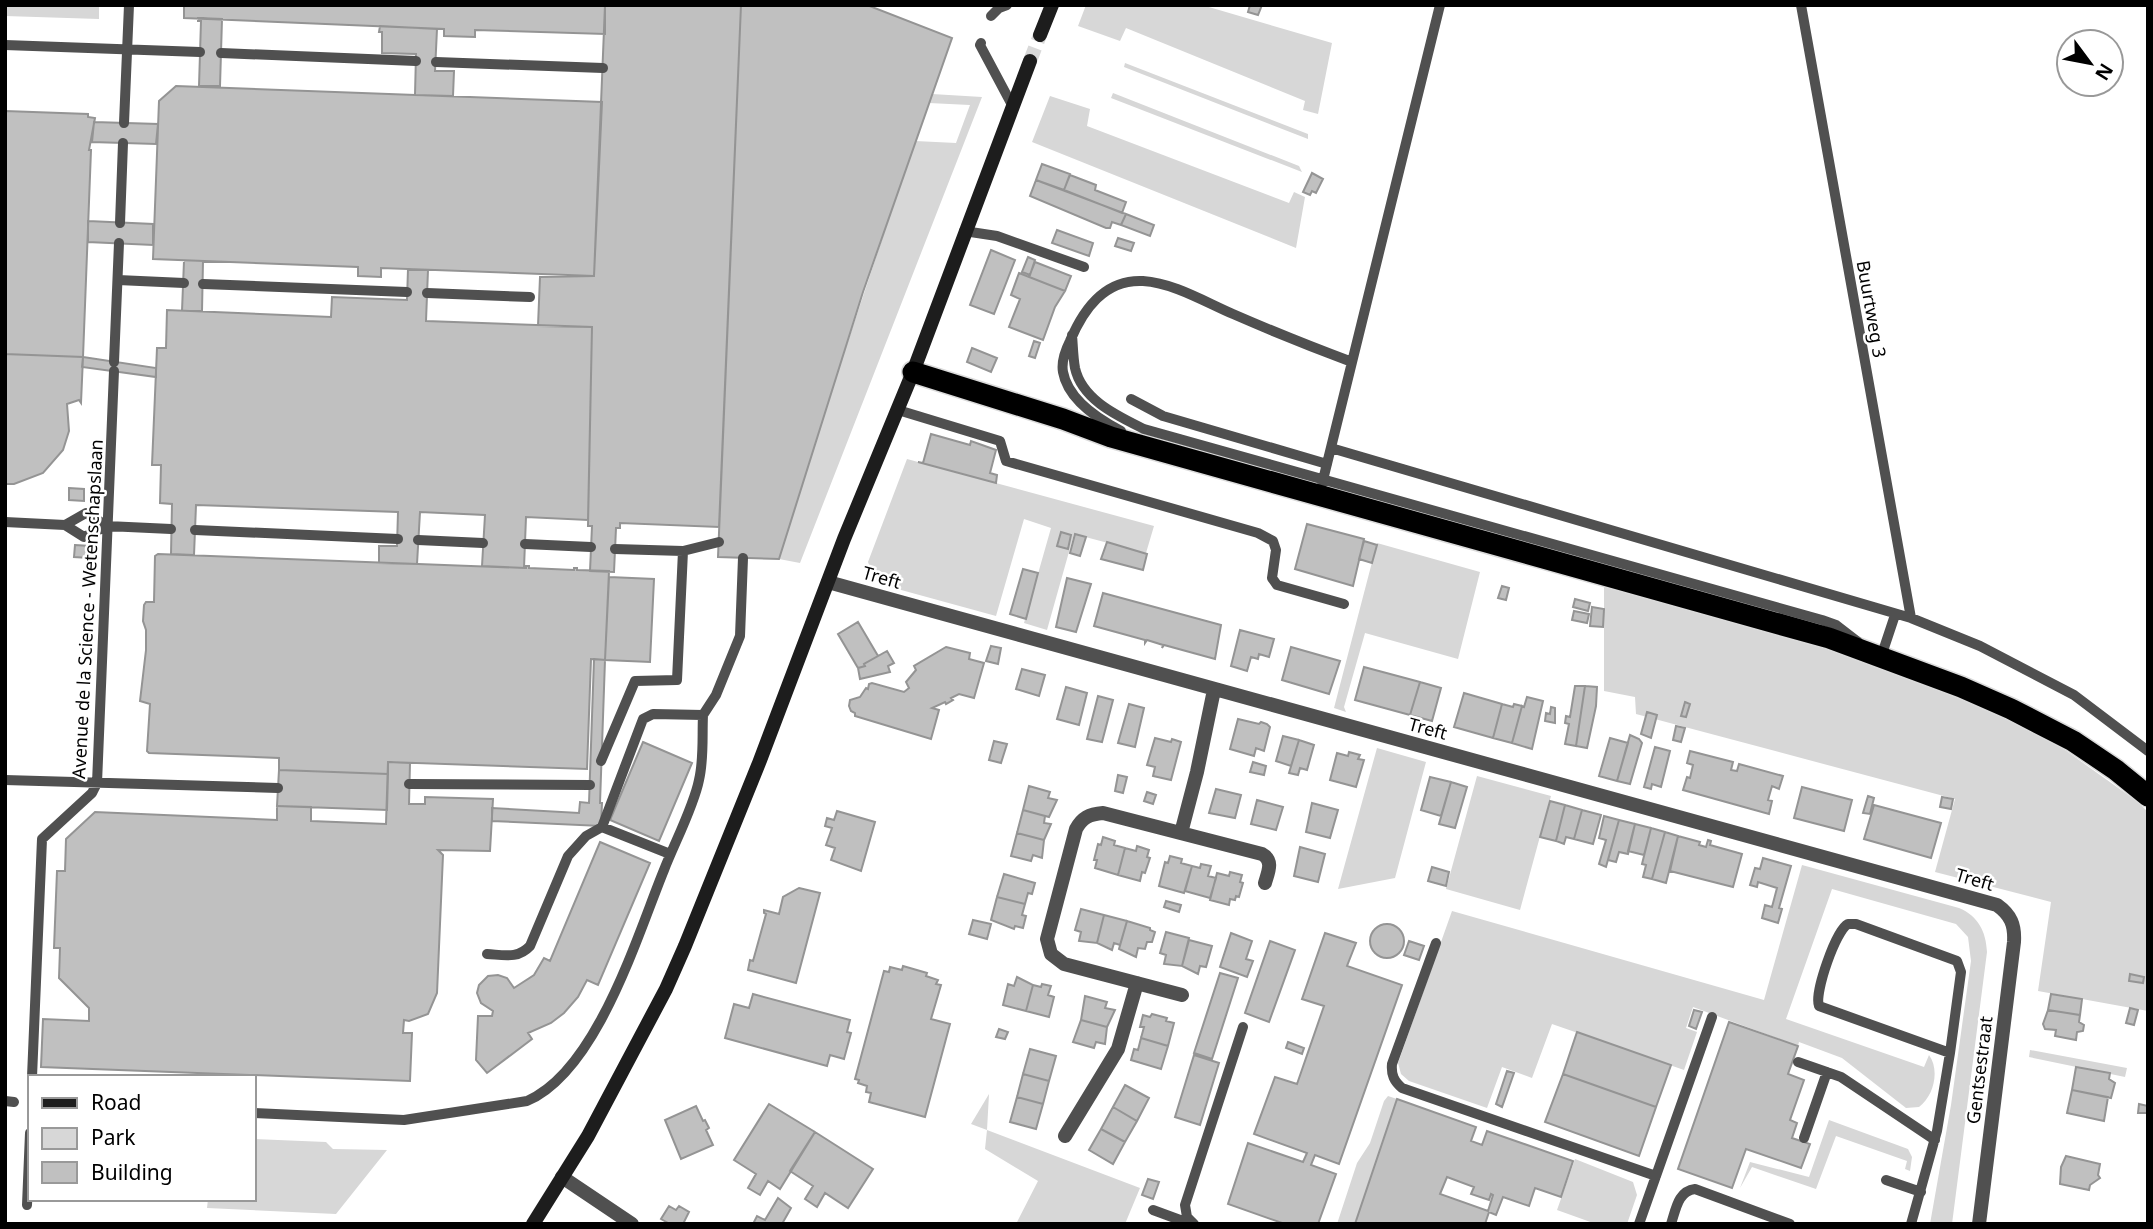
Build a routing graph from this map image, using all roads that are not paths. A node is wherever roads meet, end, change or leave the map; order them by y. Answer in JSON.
{"nodes":[{"id":1,"x":129,"y":5,"type":"edge"},
{"id":2,"x":1007,"y":5,"type":"edge"},
{"id":3,"x":1052,"y":5,"type":"edge"},
{"id":4,"x":1440,"y":5,"type":"edge"},
{"id":5,"x":1801,"y":5,"type":"edge"},
{"id":6,"x":992,"y":16,"type":"dead end"},
{"id":7,"x":1040,"y":35,"type":"tunnel mouth"},
{"id":8,"x":981,"y":43,"type":"dead end"},
{"id":9,"x":5,"y":45,"type":"edge"},
{"id":10,"x":128,"y":49,"type":"junction"},
{"id":11,"x":200,"y":52,"type":"dead end"},
{"id":12,"x":221,"y":53,"type":"dead end"},
{"id":13,"x":416,"y":61,"type":"dead end"},
{"id":14,"x":1030,"y":61,"type":"tunnel mouth"},
{"id":15,"x":436,"y":62,"type":"dead end"},
{"id":16,"x":603,"y":68,"type":"dead end"},
{"id":17,"x":1012,"y":105,"type":"junction"},
{"id":18,"x":124,"y":123,"type":"dead end"},
{"id":19,"x":123,"y":143,"type":"dead end"},
{"id":20,"x":120,"y":223,"type":"dead end"},
{"id":21,"x":964,"y":231,"type":"junction"},
{"id":22,"x":119,"y":243,"type":"dead end"},
{"id":23,"x":1084,"y":267,"type":"dead end"},
{"id":24,"x":118,"y":280,"type":"junction"},
{"id":25,"x":184,"y":283,"type":"dead end"},
{"id":26,"x":203,"y":284,"type":"dead end"},
{"id":27,"x":407,"y":292,"type":"dead end"},
{"id":28,"x":427,"y":293,"type":"dead end"},
{"id":29,"x":530,"y":297,"type":"dead end"},
{"id":30,"x":1072,"y":335,"type":"junction"},
{"id":31,"x":1352,"y":362,"type":"junction"},
{"id":32,"x":913,"y":372,"type":"junction"},
{"id":33,"x":1131,"y":399,"type":"dead end"},
{"id":34,"x":898,"y":410,"type":"junction"},
{"id":35,"x":1139,"y":443,"type":"junction"},
{"id":36,"x":1331,"y":448,"type":"junction"},
{"id":37,"x":1327,"y":464,"type":"junction"},
{"id":38,"x":1320,"y":488,"type":"junction"},
{"id":39,"x":5,"y":522,"type":"edge"},
{"id":40,"x":65,"y":525,"type":"junction"},
{"id":41,"x":107,"y":526,"type":"junction"},
{"id":42,"x":171,"y":529,"type":"dead end"},
{"id":43,"x":195,"y":530,"type":"dead end"},
{"id":44,"x":398,"y":539,"type":"dead end"},
{"id":45,"x":418,"y":540,"type":"dead end"},
{"id":46,"x":719,"y":542,"type":"dead end"},
{"id":47,"x":483,"y":543,"type":"dead end"},
{"id":48,"x":525,"y":544,"type":"dead end"},
{"id":49,"x":591,"y":547,"type":"dead end"},
{"id":50,"x":615,"y":549,"type":"dead end"},
{"id":51,"x":683,"y":551,"type":"junction"},
{"id":52,"x":743,"y":558,"type":"dead end"},
{"id":53,"x":828,"y":582,"type":"junction"},
{"id":54,"x":1344,"y":604,"type":"dead end"},
{"id":55,"x":1895,"y":615,"type":"junction"},
{"id":56,"x":1911,"y":618,"type":"junction"},
{"id":57,"x":1878,"y":656,"type":"junction"},
{"id":58,"x":1214,"y":690,"type":"junction"},
{"id":59,"x":703,"y":715,"type":"junction"},
{"id":60,"x":2148,"y":751,"type":"edge"},
{"id":61,"x":601,"y":761,"type":"dead end"},
{"id":62,"x":5,"y":780,"type":"edge"},
{"id":63,"x":97,"y":783,"type":"junction"},
{"id":64,"x":410,"y":784,"type":"dead end"},
{"id":65,"x":590,"y":785,"type":"dead end"},
{"id":66,"x":278,"y":788,"type":"dead end"},
{"id":67,"x":2148,"y":796,"type":"edge"},
{"id":68,"x":602,"y":827,"type":"junction"},
{"id":69,"x":1181,"y":833,"type":"junction"},
{"id":70,"x":670,"y":854,"type":"junction"},
{"id":71,"x":1265,"y":883,"type":"dead end"},
{"id":72,"x":2012,"y":920,"type":"joint"},
{"id":73,"x":1436,"y":943,"type":"dead end"},
{"id":74,"x":487,"y":954,"type":"dead end"},
{"id":75,"x":1137,"y":983,"type":"junction"},
{"id":76,"x":1182,"y":995,"type":"dead end"},
{"id":77,"x":1712,"y":1017,"type":"dead end"},
{"id":78,"x":1243,"y":1027,"type":"dead end"},
{"id":79,"x":1950,"y":1053,"type":"junction"},
{"id":80,"x":1798,"y":1062,"type":"dead end"},
{"id":81,"x":1827,"y":1072,"type":"junction"},
{"id":82,"x":32,"y":1075,"type":"edge"},
{"id":83,"x":256,"y":1113,"type":"edge"},
{"id":84,"x":1066,"y":1136,"type":"dead end"},
{"id":85,"x":1804,"y":1138,"type":"dead end"},
{"id":86,"x":1935,"y":1140,"type":"junction"},
{"id":87,"x":1656,"y":1175,"type":"junction"},
{"id":88,"x":562,"y":1177,"type":"junction"},
{"id":89,"x":1886,"y":1180,"type":"dead end"},
{"id":90,"x":28,"y":1181,"type":"edge"},
{"id":91,"x":1920,"y":1192,"type":"junction"},
{"id":92,"x":27,"y":1205,"type":"dead end"},
{"id":93,"x":1153,"y":1210,"type":"dead end"},
{"id":94,"x":533,"y":1224,"type":"edge"},
{"id":95,"x":632,"y":1224,"type":"edge"},
{"id":96,"x":1193,"y":1224,"type":"edge"},
{"id":97,"x":1639,"y":1224,"type":"edge"},
{"id":98,"x":1671,"y":1224,"type":"edge"},
{"id":99,"x":1790,"y":1224,"type":"edge"},
{"id":100,"x":1911,"y":1224,"type":"edge"},
{"id":101,"x":1979,"y":1224,"type":"edge"}],
"edges":[{"from":1,"to":10,"type":"lane"},
{"from":2,"to":6,"type":"lane"},
{"from":3,"to":7,"type":"main road"},
{"from":4,"to":31,"type":"lane"},
{"from":5,"to":56,"type":"lane","name":"Buurtweg 3"},
{"from":8,"to":17,"type":"lane"},
{"from":9,"to":10,"type":"lane"},
{"from":10,"to":11,"type":"lane"},
{"from":10,"to":18,"type":"lane"},
{"from":12,"to":13,"type":"lane"},
{"from":14,"to":17,"type":"main road"},
{"from":15,"to":16,"type":"lane"},
{"from":17,"to":21,"type":"main road"},
{"from":19,"to":20,"type":"lane"},
{"from":21,"to":23,"type":"lane"},
{"from":21,"to":32,"type":"main road"},
{"from":22,"to":24,"type":"lane","name":"Avenue de la Science - Wetenschapslaan"},
{"from":24,"to":25,"type":"lane"},
{"from":24,"to":41,"type":"lane","name":"Avenue de la Science - Wetenschapslaan"},
{"from":26,"to":27,"type":"lane"},
{"from":28,"to":29,"type":"lane"},
{"from":30,"to":31,"type":"lane"},
{"from":30,"to":35,"type":"lane"},
{"from":30,"to":38,"type":"lane"},
{"from":31,"to":36,"type":"lane"},
{"from":32,"to":34,"type":"main road"},
{"from":32,"to":35,"type":"highway"},
{"from":33,"to":37,"type":"lane"},
{"from":34,"to":53,"type":"main road"},
{"from":34,"to":54,"type":"lane"},
{"from":35,"to":38,"type":"highway"},
{"from":36,"to":37,"type":"lane"},
{"from":36,"to":55,"type":"lane"},
{"from":37,"to":38,"type":"lane"},
{"from":38,"to":57,"type":"highway"},
{"from":39,"to":40,"type":"lane"},
{"from":40,"to":41,"type":"lane"},
{"from":40,"to":41,"type":"lane"},
{"from":41,"to":42,"type":"lane"},
{"from":41,"to":63,"type":"lane","name":"Avenue de la Science - Wetenschapslaan"},
{"from":43,"to":44,"type":"lane"},
{"from":45,"to":47,"type":"lane"},
{"from":46,"to":51,"type":"lane"},
{"from":48,"to":49,"type":"lane"},
{"from":50,"to":51,"type":"lane"},
{"from":51,"to":61,"type":"lane"},
{"from":52,"to":59,"type":"lane"},
{"from":53,"to":58,"type":"street","name":"Treft"},
{"from":53,"to":88,"type":"main road"},
{"from":55,"to":56,"type":"lane"},
{"from":55,"to":57,"type":"lane"},
{"from":56,"to":60,"type":"lane"},
{"from":57,"to":67,"type":"highway"},
{"from":58,"to":69,"type":"street"},
{"from":58,"to":72,"type":"street","name":"Treft"},
{"from":59,"to":68,"type":"lane"},
{"from":59,"to":70,"type":"lane"},
{"from":62,"to":63,"type":"lane"},
{"from":63,"to":66,"type":"lane"},
{"from":63,"to":82,"type":"lane","name":"Avenue de la Science - Wetenschapslaan"},
{"from":64,"to":65,"type":"lane"},
{"from":68,"to":70,"type":"lane"},
{"from":68,"to":74,"type":"lane"},
{"from":69,"to":71,"type":"street"},
{"from":69,"to":75,"type":"street"},
{"from":70,"to":83,"type":"lane"},
{"from":72,"to":101,"type":"street","name":"Gentsestraat"},
{"from":73,"to":87,"type":"lane"},
{"from":75,"to":76,"type":"street"},
{"from":75,"to":84,"type":"street"},
{"from":77,"to":87,"type":"lane"},
{"from":78,"to":96,"type":"lane"},
{"from":79,"to":79,"type":"lane"},
{"from":79,"to":86,"type":"lane"},
{"from":80,"to":81,"type":"lane"},
{"from":81,"to":85,"type":"lane"},
{"from":81,"to":86,"type":"lane"},
{"from":86,"to":91,"type":"lane"},
{"from":87,"to":97,"type":"lane"},
{"from":88,"to":94,"type":"main road"},
{"from":88,"to":95,"type":"street"},
{"from":89,"to":91,"type":"lane"},
{"from":90,"to":92,"type":"lane"},
{"from":91,"to":100,"type":"lane"},
{"from":93,"to":96,"type":"lane"},
{"from":98,"to":99,"type":"lane"}]}
